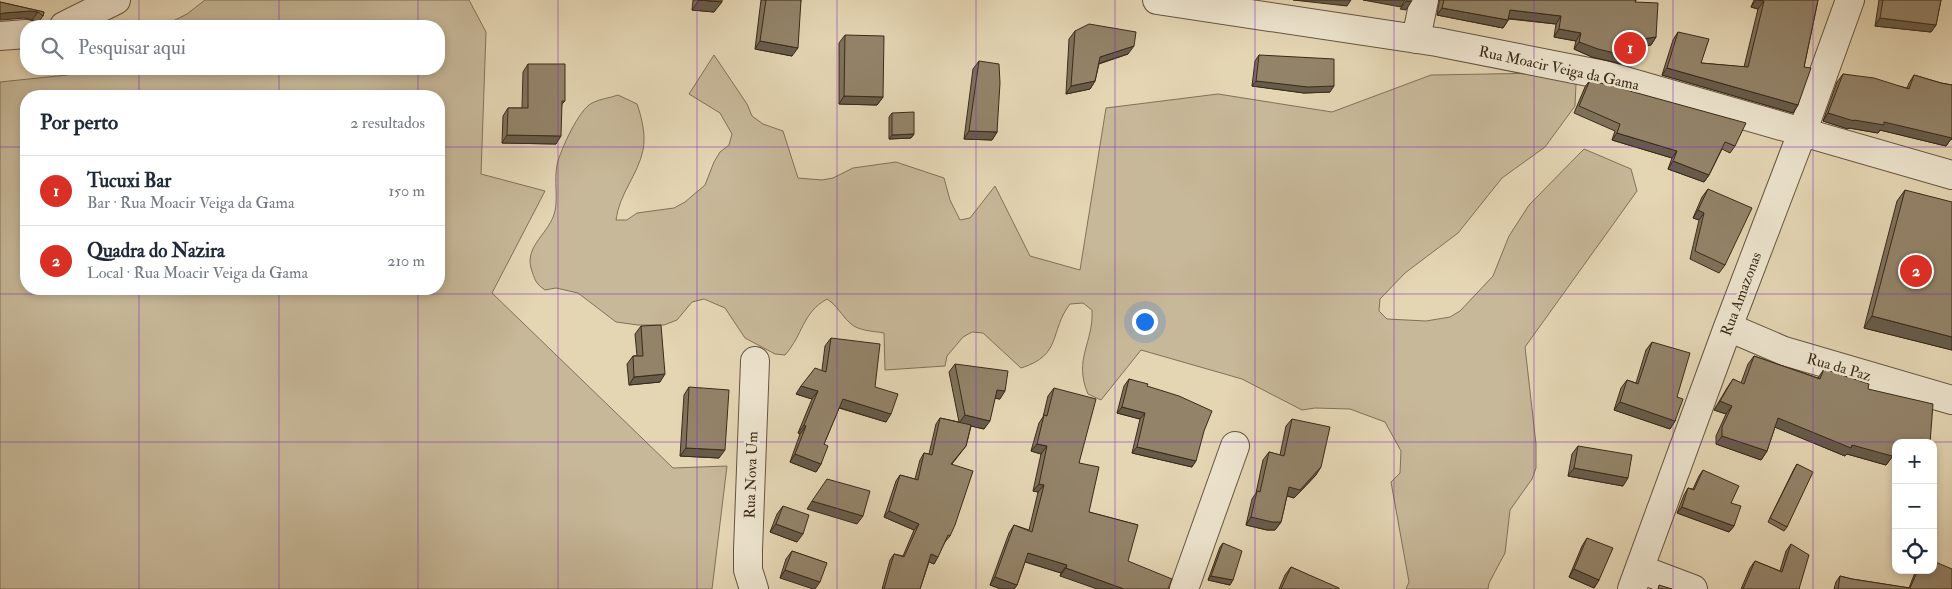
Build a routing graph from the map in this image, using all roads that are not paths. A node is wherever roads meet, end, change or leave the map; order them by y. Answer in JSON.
{"nodes":[{"id":1,"x":116,"y":0,"type":"edge"},
{"id":2,"x":1157,"y":0,"type":"edge"},
{"id":3,"x":1424,"y":0,"type":"edge"},
{"id":4,"x":1850,"y":0,"type":"edge"},
{"id":5,"x":76,"y":20,"type":"edge"},
{"id":6,"x":20,"y":34,"type":"edge"},
{"id":7,"x":0,"y":36,"type":"edge"},
{"id":8,"x":1416,"y":39,"type":"junction"},
{"id":9,"x":1802,"y":133,"type":"junction"},
{"id":10,"x":1952,"y":175,"type":"edge"},
{"id":11,"x":1728,"y":327,"type":"junction"},
{"id":12,"x":755,"y":361,"type":"dead end"},
{"id":13,"x":1952,"y":400,"type":"edge"},
{"id":14,"x":1235,"y":446,"type":"dead end"},
{"id":15,"x":1636,"y":579,"type":"edge"},
{"id":16,"x":754,"y":589,"type":"edge"},
{"id":17,"x":1184,"y":589,"type":"edge"},
{"id":18,"x":1693,"y":589,"type":"edge"}],
"edges":[{"from":1,"to":5,"type":"street"},
{"from":2,"to":8,"type":"street","name":"Rua Moacir Veiga da Gama"},
{"from":3,"to":8,"type":"street"},
{"from":4,"to":9,"type":"street","name":"Rua Amazonas"},
{"from":6,"to":7,"type":"street"},
{"from":8,"to":9,"type":"street","name":"Rua Moacir Veiga da Gama"},
{"from":9,"to":10,"type":"street","name":"Rua Moacir Veiga da Gama"},
{"from":9,"to":11,"type":"street","name":"Rua Amazonas"},
{"from":11,"to":13,"type":"street","name":"Rua da Paz"},
{"from":11,"to":15,"type":"street","name":"Rua Amazonas"},
{"from":12,"to":16,"type":"street","name":"Rua Nova Um"},
{"from":14,"to":17,"type":"street"},
{"from":15,"to":18,"type":"street"}]}
